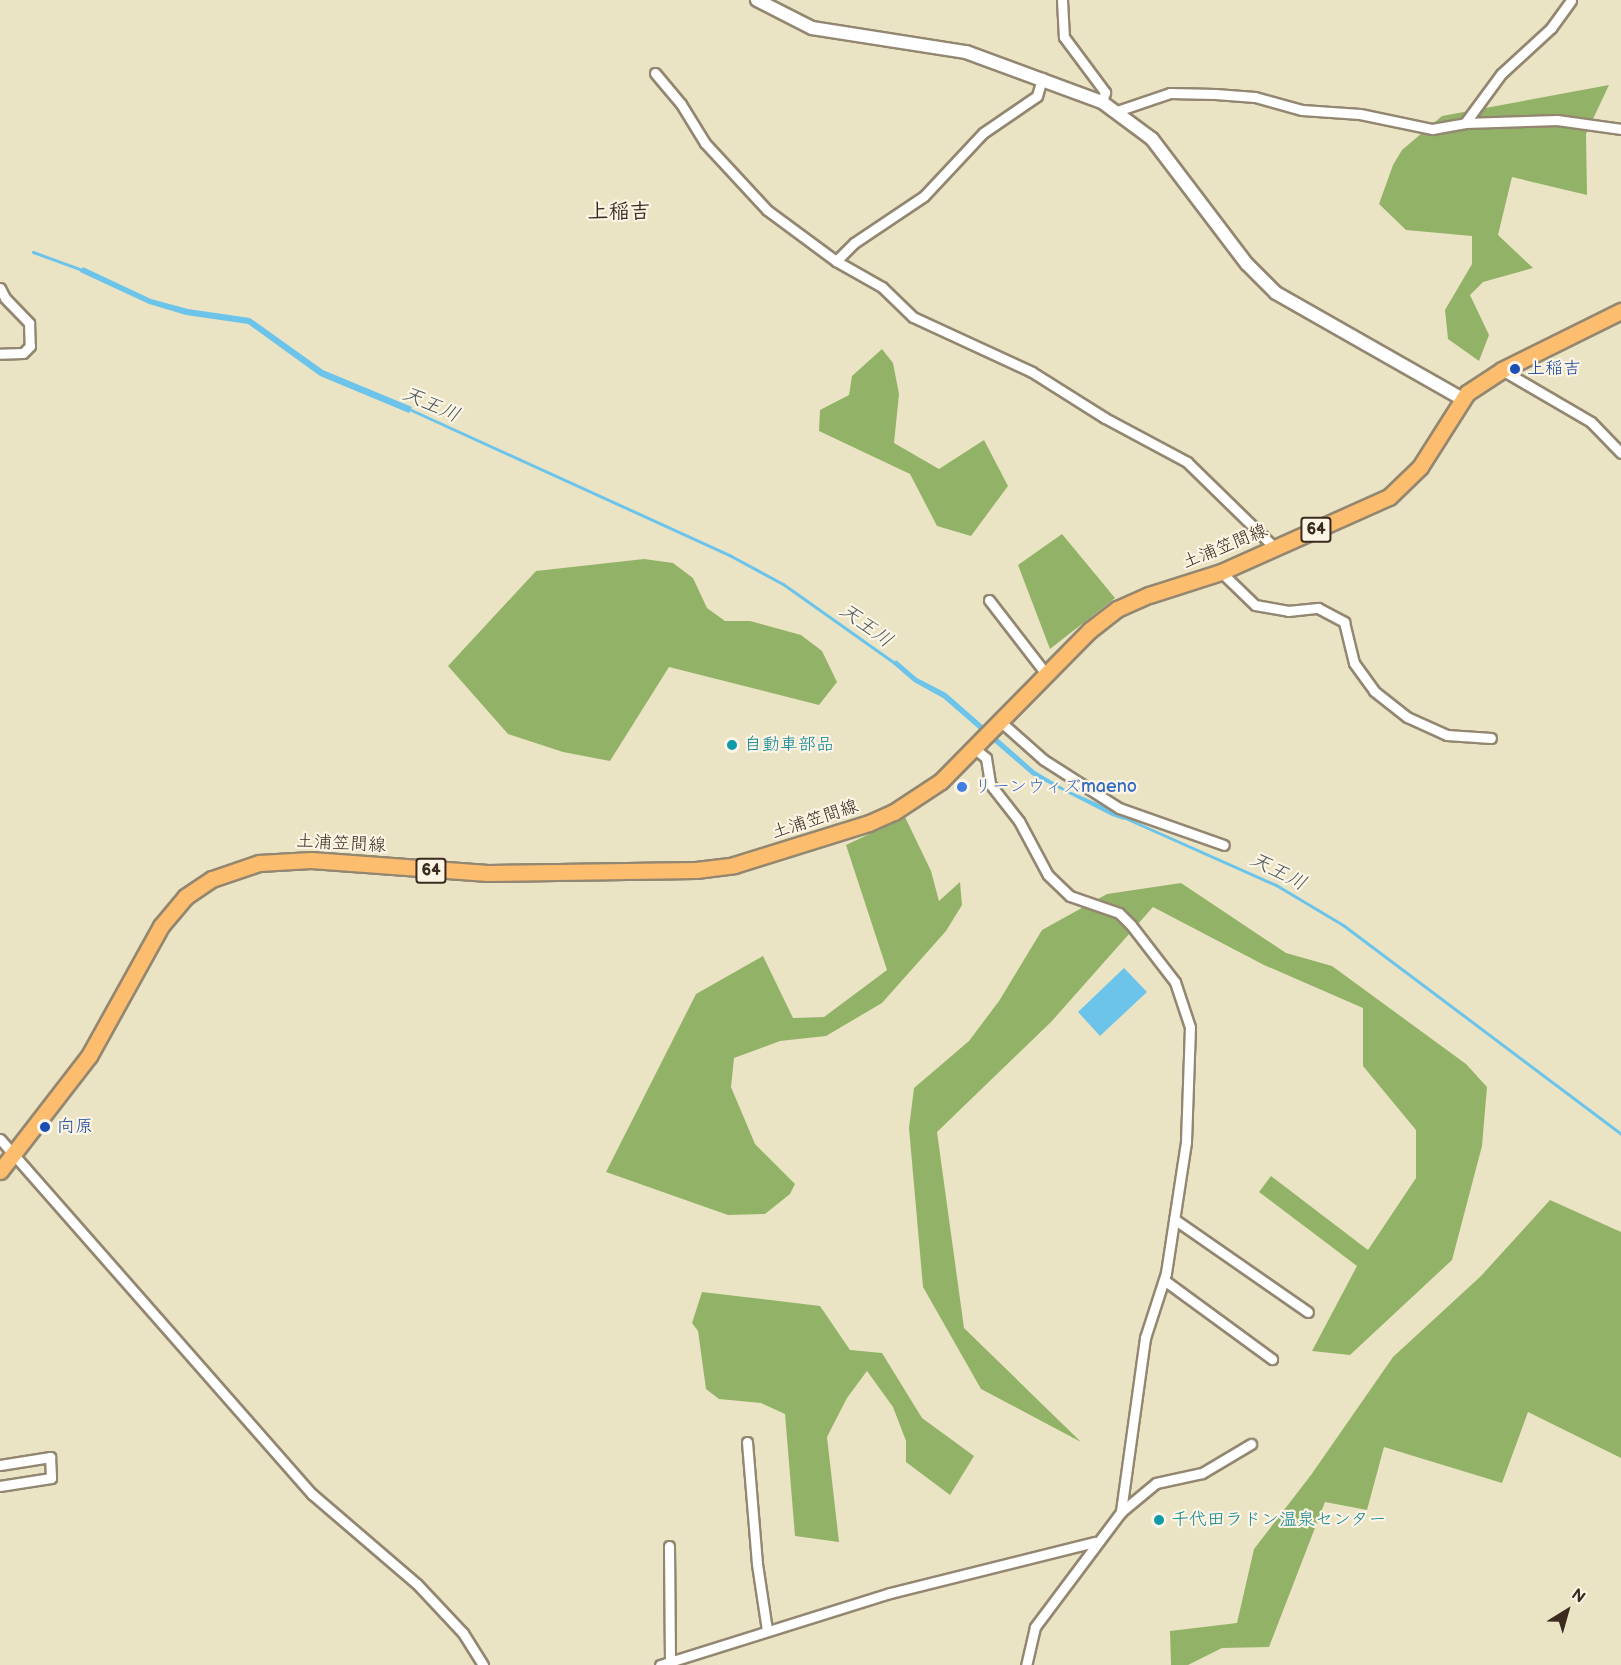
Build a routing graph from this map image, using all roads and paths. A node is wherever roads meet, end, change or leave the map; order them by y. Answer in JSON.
{"nodes":[{"id":1,"x":757,"y":0,"type":"edge"},
{"id":2,"x":1062,"y":0,"type":"edge"},
{"id":3,"x":1571,"y":0,"type":"edge"},
{"id":4,"x":655,"y":73,"type":"dead end"},
{"id":5,"x":1042,"y":78,"type":"junction"},
{"id":6,"x":1102,"y":102,"type":"junction"},
{"id":7,"x":1118,"y":111,"type":"junction"},
{"id":8,"x":1465,"y":123,"type":"junction"},
{"id":9,"x":1621,"y":129,"type":"edge"},
{"id":10,"x":836,"y":261,"type":"junction"},
{"id":11,"x":0,"y":288,"type":"edge"},
{"id":12,"x":1621,"y":311,"type":"edge"},
{"id":13,"x":0,"y":354,"type":"edge"},
{"id":14,"x":1502,"y":370,"type":"junction"},
{"id":15,"x":1461,"y":399,"type":"junction"},
{"id":16,"x":1621,"y":453,"type":"edge"},
{"id":17,"x":1275,"y":548,"type":"junction"},
{"id":18,"x":1221,"y":572,"type":"junction"},
{"id":19,"x":989,"y":600,"type":"dead end"},
{"id":20,"x":1047,"y":675,"type":"junction"},
{"id":21,"x":998,"y":725,"type":"junction"},
{"id":22,"x":1491,"y":738,"type":"dead end"},
{"id":23,"x":979,"y":745,"type":"junction"},
{"id":24,"x":1224,"y":845,"type":"dead end"},
{"id":25,"x":0,"y":1139,"type":"edge"},
{"id":26,"x":13,"y":1154,"type":"junction"},
{"id":27,"x":0,"y":1171,"type":"edge"},
{"id":28,"x":1174,"y":1219,"type":"junction"},
{"id":29,"x":1164,"y":1280,"type":"junction"},
{"id":30,"x":1308,"y":1312,"type":"dead end"},
{"id":31,"x":1272,"y":1359,"type":"dead end"},
{"id":32,"x":747,"y":1442,"type":"dead end"},
{"id":33,"x":1251,"y":1444,"type":"dead end"},
{"id":34,"x":0,"y":1465,"type":"edge"},
{"id":35,"x":0,"y":1486,"type":"edge"},
{"id":36,"x":1121,"y":1512,"type":"junction"},
{"id":37,"x":1095,"y":1542,"type":"junction"},
{"id":38,"x":669,"y":1546,"type":"dead end"},
{"id":39,"x":767,"y":1630,"type":"junction"},
{"id":40,"x":670,"y":1660,"type":"junction"},
{"id":41,"x":483,"y":1665,"type":"edge"},
{"id":42,"x":660,"y":1665,"type":"edge"},
{"id":43,"x":1026,"y":1665,"type":"edge"}],
"edges":[{"from":1,"to":5,"type":"street"},
{"from":2,"to":6,"type":"street"},
{"from":3,"to":8,"type":"street"},
{"from":4,"to":10,"type":"street"},
{"from":5,"to":6,"type":"street"},
{"from":5,"to":10,"type":"street"},
{"from":6,"to":7,"type":"street"},
{"from":7,"to":8,"type":"street"},
{"from":7,"to":15,"type":"street"},
{"from":8,"to":9,"type":"street"},
{"from":10,"to":17,"type":"street"},
{"from":11,"to":13,"type":"street"},
{"from":12,"to":14,"type":"main road","name":"土浦笠間線","number":"64"},
{"from":14,"to":15,"type":"main road","name":"土浦笠間線","number":"64"},
{"from":14,"to":16,"type":"street"},
{"from":15,"to":17,"type":"main road","name":"土浦笠間線","number":"64"},
{"from":17,"to":18,"type":"main road","name":"土浦笠間線","number":"64"},
{"from":18,"to":20,"type":"main road","name":"土浦笠間線","number":"64"},
{"from":18,"to":22,"type":"street"},
{"from":19,"to":20,"type":"street"},
{"from":20,"to":21,"type":"main road","name":"土浦笠間線","number":"64"},
{"from":21,"to":23,"type":"main road","name":"土浦笠間線","number":"64"},
{"from":21,"to":24,"type":"street"},
{"from":23,"to":26,"type":"main road","name":"土浦笠間線","number":"64"},
{"from":23,"to":28,"type":"street"},
{"from":25,"to":26,"type":"street"},
{"from":26,"to":27,"type":"main road","name":"土浦笠間線","number":"64"},
{"from":26,"to":41,"type":"street"},
{"from":28,"to":29,"type":"street"},
{"from":28,"to":30,"type":"street"},
{"from":29,"to":31,"type":"street"},
{"from":29,"to":36,"type":"street"},
{"from":32,"to":39,"type":"street"},
{"from":33,"to":36,"type":"street"},
{"from":34,"to":35,"type":"street"},
{"from":36,"to":37,"type":"street"},
{"from":37,"to":39,"type":"street"},
{"from":37,"to":43,"type":"street"},
{"from":38,"to":40,"type":"street"},
{"from":39,"to":40,"type":"street"},
{"from":40,"to":42,"type":"street"}]}
